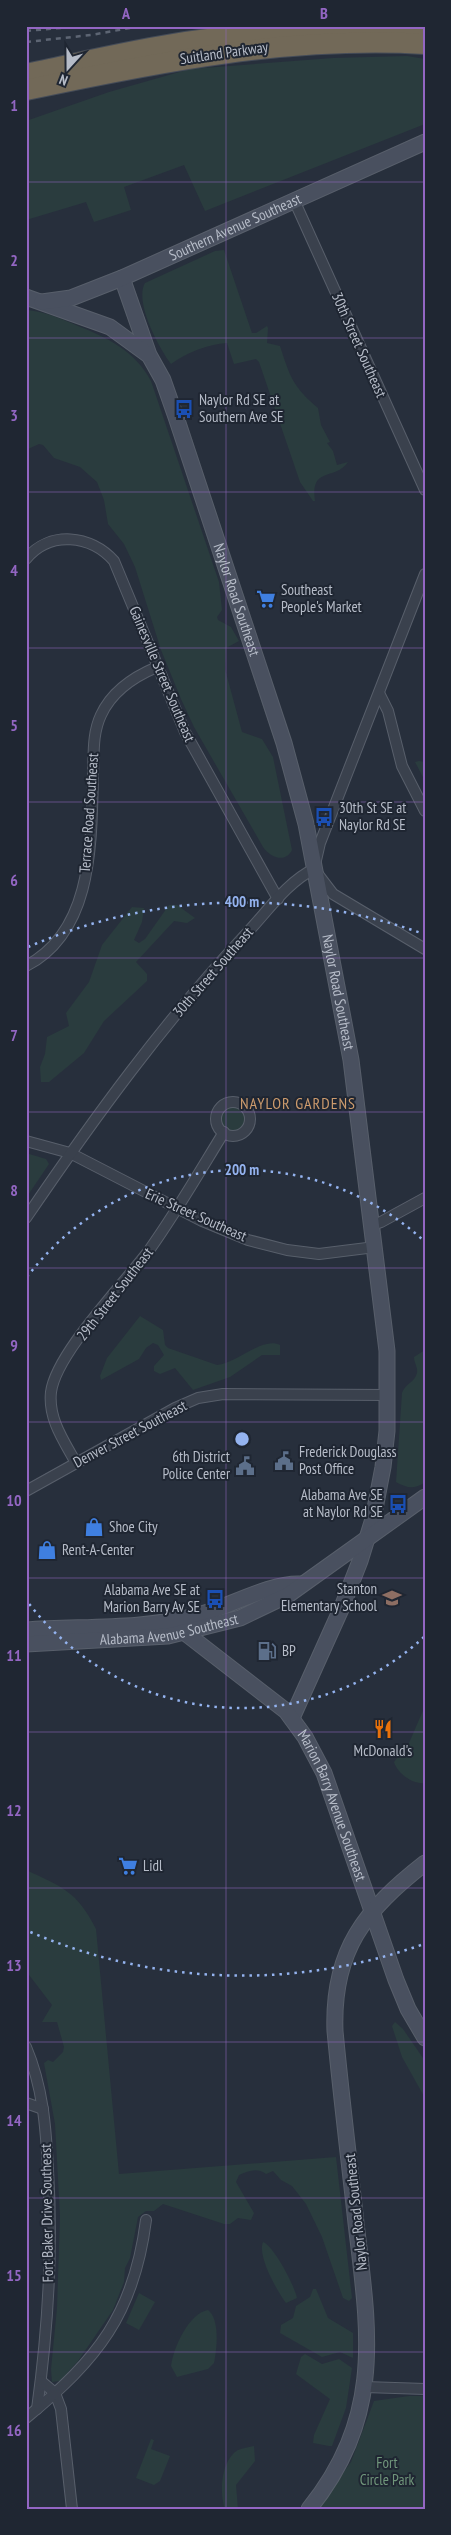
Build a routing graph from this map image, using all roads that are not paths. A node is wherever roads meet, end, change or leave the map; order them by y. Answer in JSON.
{"nodes":[{"id":1,"x":425,"y":28,"type":"edge"},
{"id":2,"x":425,"y":44,"type":"edge"},
{"id":3,"x":26,"y":74,"type":"edge"},
{"id":4,"x":26,"y":90,"type":"edge"},
{"id":5,"x":425,"y":142,"type":"edge"},
{"id":6,"x":294,"y":200,"type":"junction"},
{"id":7,"x":122,"y":278,"type":"junction"},
{"id":8,"x":26,"y":296,"type":"edge"},
{"id":9,"x":42,"y":302,"type":"junction"},
{"id":10,"x":149,"y":355,"type":"junction"},
{"id":11,"x":425,"y":490,"type":"edge"},
{"id":12,"x":26,"y":559,"type":"edge"},
{"id":13,"x":425,"y":574,"type":"edge"},
{"id":14,"x":157,"y":667,"type":"junction"},
{"id":15,"x":378,"y":693,"type":"junction"},
{"id":16,"x":425,"y":810,"type":"edge"},
{"id":17,"x":314,"y":869,"type":"junction"},
{"id":18,"x":278,"y":900,"type":"junction"},
{"id":19,"x":425,"y":949,"type":"edge"},
{"id":20,"x":26,"y":966,"type":"edge"},
{"id":21,"x":224,"y":1132,"type":"dead end"},
{"id":22,"x":26,"y":1141,"type":"edge"},
{"id":23,"x":70,"y":1153,"type":"junction"},
{"id":24,"x":425,"y":1198,"type":"edge"},
{"id":25,"x":176,"y":1208,"type":"junction"},
{"id":26,"x":26,"y":1218,"type":"edge"},
{"id":27,"x":372,"y":1225,"type":"junction"},
{"id":28,"x":375,"y":1247,"type":"junction"},
{"id":29,"x":388,"y":1395,"type":"junction"},
{"id":30,"x":76,"y":1463,"type":"junction"},
{"id":31,"x":26,"y":1491,"type":"edge"},
{"id":32,"x":425,"y":1497,"type":"edge"},
{"id":33,"x":368,"y":1538,"type":"junction"},
{"id":34,"x":300,"y":1584,"type":"junction"},
{"id":35,"x":175,"y":1619,"type":"junction"},
{"id":36,"x":26,"y":1630,"type":"edge"},
{"id":37,"x":184,"y":1632,"type":"junction"},
{"id":38,"x":26,"y":1644,"type":"edge"},
{"id":39,"x":292,"y":1718,"type":"junction"},
{"id":40,"x":425,"y":1863,"type":"edge"},
{"id":41,"x":372,"y":1910,"type":"junction"},
{"id":42,"x":425,"y":2038,"type":"edge"},
{"id":43,"x":26,"y":2047,"type":"edge"},
{"id":44,"x":26,"y":2103,"type":"edge"},
{"id":45,"x":43,"y":2109,"type":"junction"},
{"id":46,"x":146,"y":2220,"type":"dead end"},
{"id":47,"x":41,"y":2380,"type":"junction"},
{"id":48,"x":365,"y":2387,"type":"junction"},
{"id":49,"x":425,"y":2389,"type":"edge"},
{"id":50,"x":55,"y":2393,"type":"junction"},
{"id":51,"x":37,"y":2409,"type":"junction"},
{"id":52,"x":26,"y":2418,"type":"edge"},
{"id":53,"x":72,"y":2509,"type":"edge"},
{"id":54,"x":310,"y":2509,"type":"edge"}],
"edges":[{"from":1,"to":3,"type":"highway","name":"Suitland Parkway"},
{"from":2,"to":4,"type":"highway","name":"Suitland Parkway"},
{"from":5,"to":6,"type":"main road","name":"Southern Avenue Southeast"},
{"from":6,"to":7,"type":"main road","name":"Southern Avenue Southeast"},
{"from":6,"to":11,"type":"street","name":"30th Street Southeast"},
{"from":7,"to":9,"type":"main road","name":"Southern Avenue Southeast"},
{"from":7,"to":10,"type":"main road","name":"Naylor Road Southeast"},
{"from":8,"to":9,"type":"main road"},
{"from":9,"to":10,"type":"main road"},
{"from":10,"to":17,"type":"main road","name":"Naylor Road Southeast"},
{"from":12,"to":14,"type":"street","name":"Gainesville Street Southeast"},
{"from":13,"to":15,"type":"street"},
{"from":14,"to":18,"type":"street","name":"Gainesville Street Southeast"},
{"from":14,"to":20,"type":"street","name":"Terrace Road Southeast"},
{"from":15,"to":16,"type":"street"},
{"from":15,"to":17,"type":"street"},
{"from":17,"to":18,"type":"street","name":"30th Street Southeast"},
{"from":17,"to":19,"type":"street"},
{"from":17,"to":27,"type":"main road","name":"Naylor Road Southeast"},
{"from":18,"to":23,"type":"street","name":"30th Street Southeast"},
{"from":21,"to":25,"type":"street","name":"29th Street Southeast"},
{"from":22,"to":23,"type":"street","name":"Erie Street Southeast"},
{"from":23,"to":25,"type":"street","name":"Erie Street Southeast"},
{"from":23,"to":26,"type":"street","name":"30th Street Southeast"},
{"from":24,"to":27,"type":"street"},
{"from":25,"to":28,"type":"street","name":"Erie Street Southeast"},
{"from":25,"to":30,"type":"street","name":"29th Street Southeast"},
{"from":27,"to":28,"type":"main road","name":"Naylor Road Southeast"},
{"from":28,"to":29,"type":"main road","name":"Naylor Road Southeast"},
{"from":29,"to":30,"type":"street","name":"Denver Street Southeast"},
{"from":29,"to":33,"type":"main road","name":"Naylor Road Southeast"},
{"from":30,"to":31,"type":"street","name":"Denver Street Southeast"},
{"from":32,"to":33,"type":"main road","name":"Alabama Avenue Southeast"},
{"from":33,"to":34,"type":"main road","name":"Alabama Avenue Southeast"},
{"from":33,"to":39,"type":"main road","name":"Naylor Road Southeast"},
{"from":34,"to":35,"type":"main road","name":"Alabama Avenue Southeast"},
{"from":34,"to":37,"type":"main road","name":"Alabama Avenue Southeast"},
{"from":35,"to":36,"type":"main road","name":"Alabama Avenue Southeast"},
{"from":35,"to":37,"type":"main road","name":"Marion Barry Avenue Southeast"},
{"from":37,"to":38,"type":"main road","name":"Alabama Avenue Southeast"},
{"from":37,"to":39,"type":"main road","name":"Marion Barry Avenue Southeast"},
{"from":39,"to":41,"type":"main road","name":"Marion Barry Avenue Southeast"},
{"from":40,"to":41,"type":"main road","name":"Naylor Road Southeast"},
{"from":41,"to":42,"type":"main road","name":"Marion Barry Avenue Southeast"},
{"from":41,"to":48,"type":"main road","name":"Naylor Road Southeast"},
{"from":43,"to":45,"type":"street","name":"Fort Baker Drive Southeast"},
{"from":44,"to":45,"type":"street"},
{"from":45,"to":47,"type":"street","name":"Fort Baker Drive Southeast"},
{"from":46,"to":50,"type":"street"},
{"from":47,"to":50,"type":"street"},
{"from":47,"to":51,"type":"street","name":"Fort Baker Drive Southeast"},
{"from":48,"to":49,"type":"street"},
{"from":48,"to":54,"type":"main road","name":"Naylor Road Southeast"},
{"from":50,"to":51,"type":"street"},
{"from":50,"to":53,"type":"street"},
{"from":51,"to":52,"type":"street"}]}
